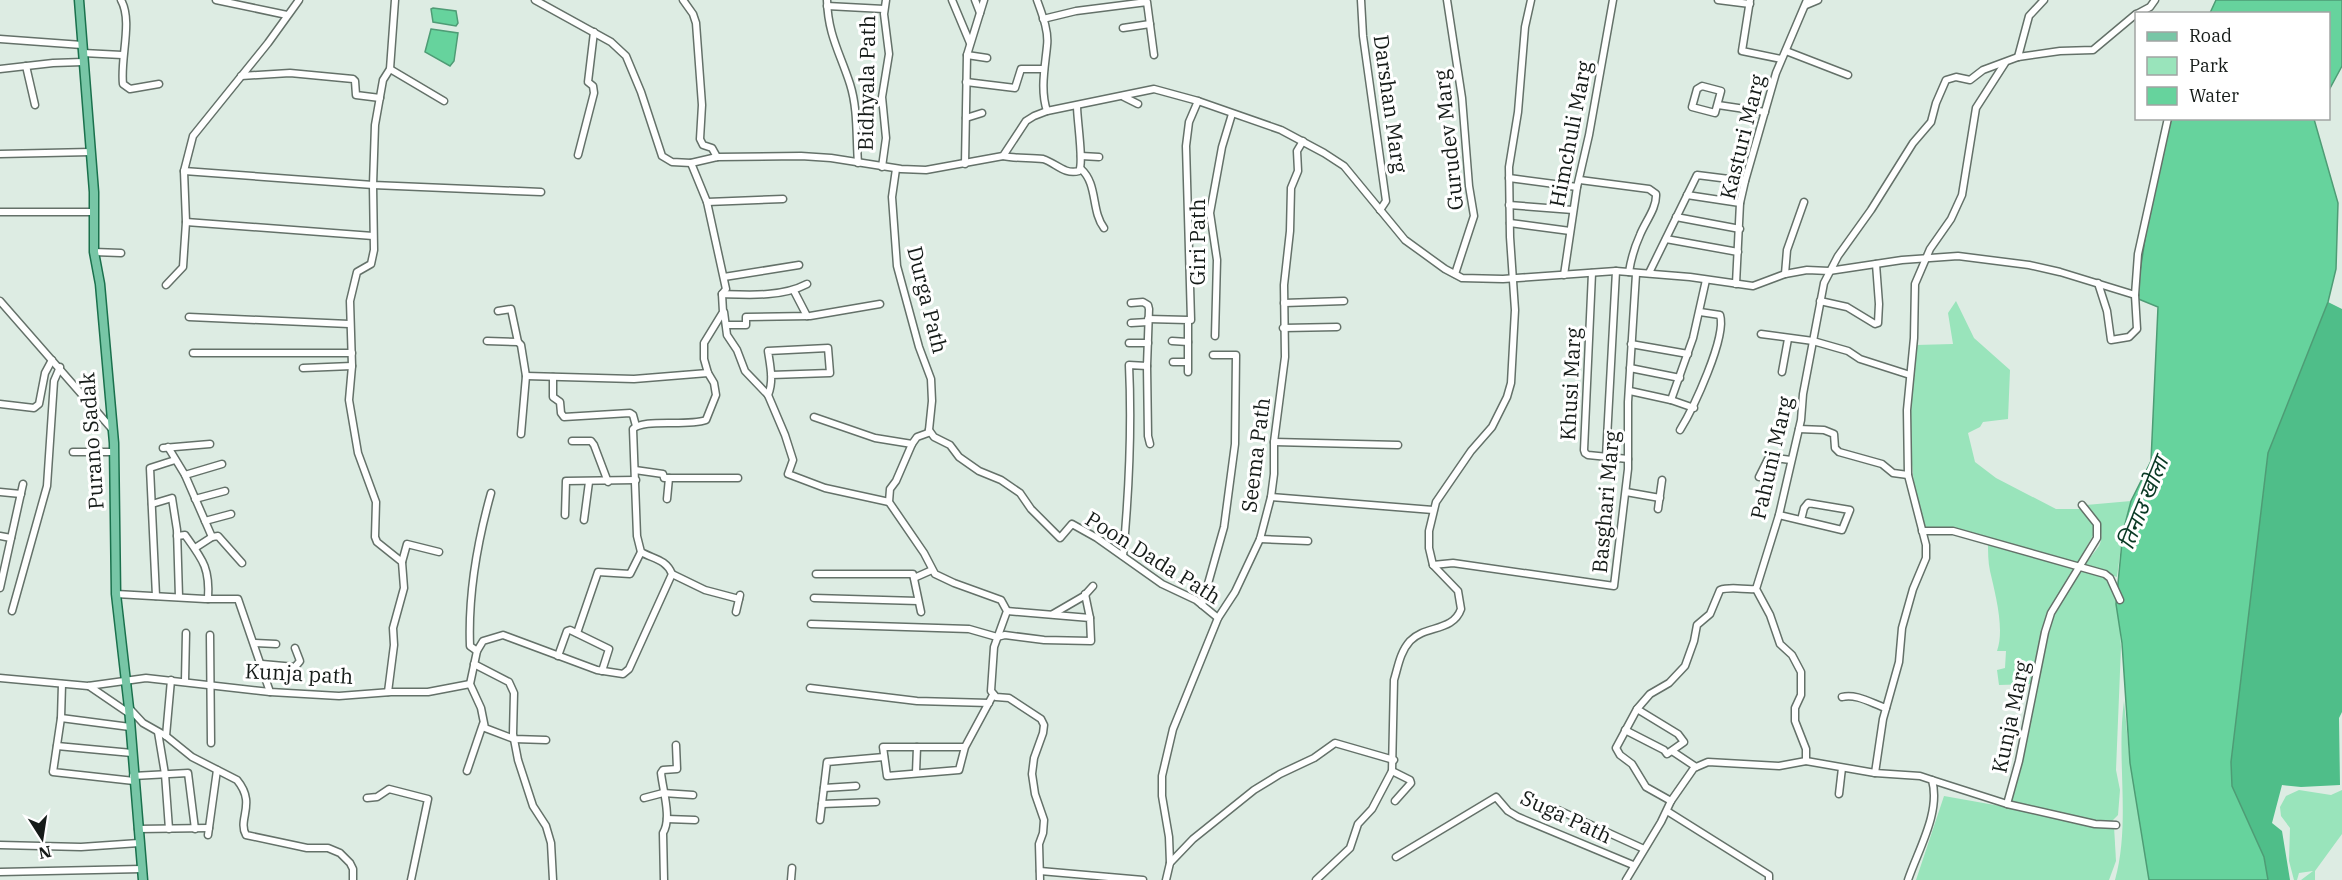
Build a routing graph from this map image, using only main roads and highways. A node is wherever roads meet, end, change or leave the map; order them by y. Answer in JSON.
{"nodes":[{"id":1,"x":79,"y":0,"type":"edge"},
{"id":2,"x":144,"y":880,"type":"edge"}],
"edges":[{"from":1,"to":2,"type":"main road","name":"Purano Sadak"}]}
